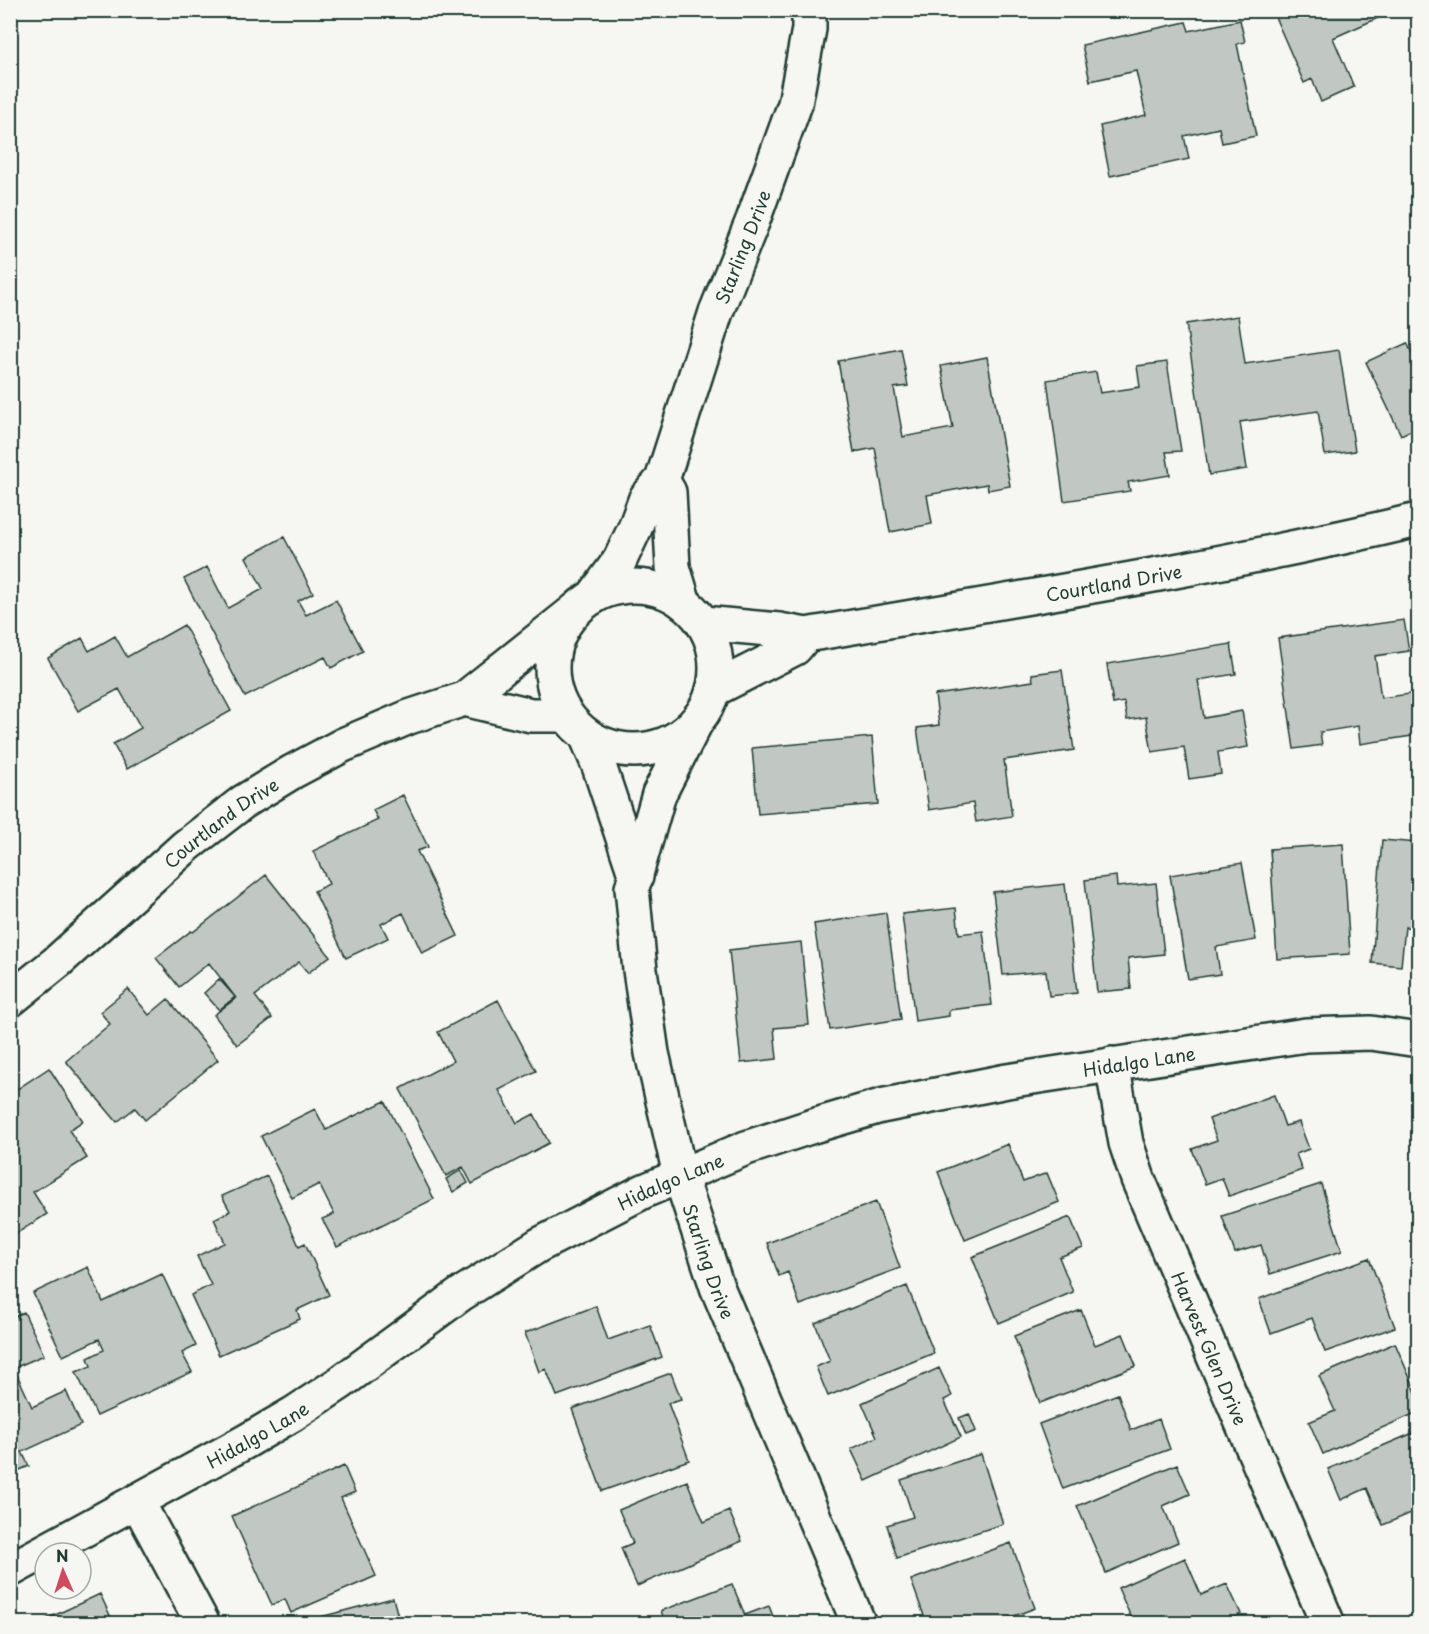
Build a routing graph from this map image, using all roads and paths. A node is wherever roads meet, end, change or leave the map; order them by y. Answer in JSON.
{"nodes":[{"id":1,"x":809,"y":10,"type":"edge"},
{"id":2,"x":662,"y":480,"type":"junction"},
{"id":3,"x":1419,"y":520,"type":"edge"},
{"id":4,"x":585,"y":603,"type":"junction"},
{"id":5,"x":693,"y":613,"type":"junction"},
{"id":6,"x":806,"y":635,"type":"junction"},
{"id":7,"x":713,"y":690,"type":"junction"},
{"id":8,"x":464,"y":699,"type":"junction"},
{"id":9,"x":696,"y":722,"type":"junction"},
{"id":10,"x":576,"y":725,"type":"junction"},
{"id":11,"x":636,"y":877,"type":"junction"},
{"id":12,"x":10,"y":1000,"type":"edge"},
{"id":13,"x":1419,"y":1040,"type":"edge"},
{"id":14,"x":1112,"y":1064,"type":"junction"},
{"id":15,"x":680,"y":1175,"type":"junction"},
{"id":16,"x":136,"y":1501,"type":"junction"},
{"id":17,"x":10,"y":1570,"type":"edge"},
{"id":18,"x":203,"y":1623,"type":"edge"},
{"id":19,"x":859,"y":1623,"type":"edge"},
{"id":20,"x":1328,"y":1623,"type":"edge"}],
"edges":[{"from":1,"to":2,"type":"street","name":"Starling Drive"},
{"from":2,"to":4,"type":"street","name":"Starling Drive"},
{"from":2,"to":5,"type":"street"},
{"from":3,"to":6,"type":"street","name":"Courtland Drive"},
{"from":4,"to":5,"type":"street"},
{"from":4,"to":8,"type":"street","name":"Courtland Drive"},
{"from":4,"to":10,"type":"street"},
{"from":5,"to":6,"type":"street","name":"Courtland Drive"},
{"from":5,"to":7,"type":"street"},
{"from":6,"to":7,"type":"street"},
{"from":7,"to":9,"type":"street"},
{"from":8,"to":10,"type":"street"},
{"from":8,"to":12,"type":"street","name":"Courtland Drive"},
{"from":9,"to":10,"type":"street"},
{"from":9,"to":11,"type":"street","name":"Starling Drive"},
{"from":10,"to":11,"type":"street","name":"Starling Drive"},
{"from":11,"to":15,"type":"street","name":"Starling Drive"},
{"from":13,"to":14,"type":"street","name":"Hidalgo Lane"},
{"from":14,"to":15,"type":"street","name":"Hidalgo Lane"},
{"from":14,"to":20,"type":"street","name":"Harvest Glen Drive"},
{"from":15,"to":16,"type":"street","name":"Hidalgo Lane"},
{"from":15,"to":19,"type":"street","name":"Starling Drive"},
{"from":16,"to":17,"type":"street","name":"Hidalgo Lane"},
{"from":16,"to":18,"type":"street"}]}
